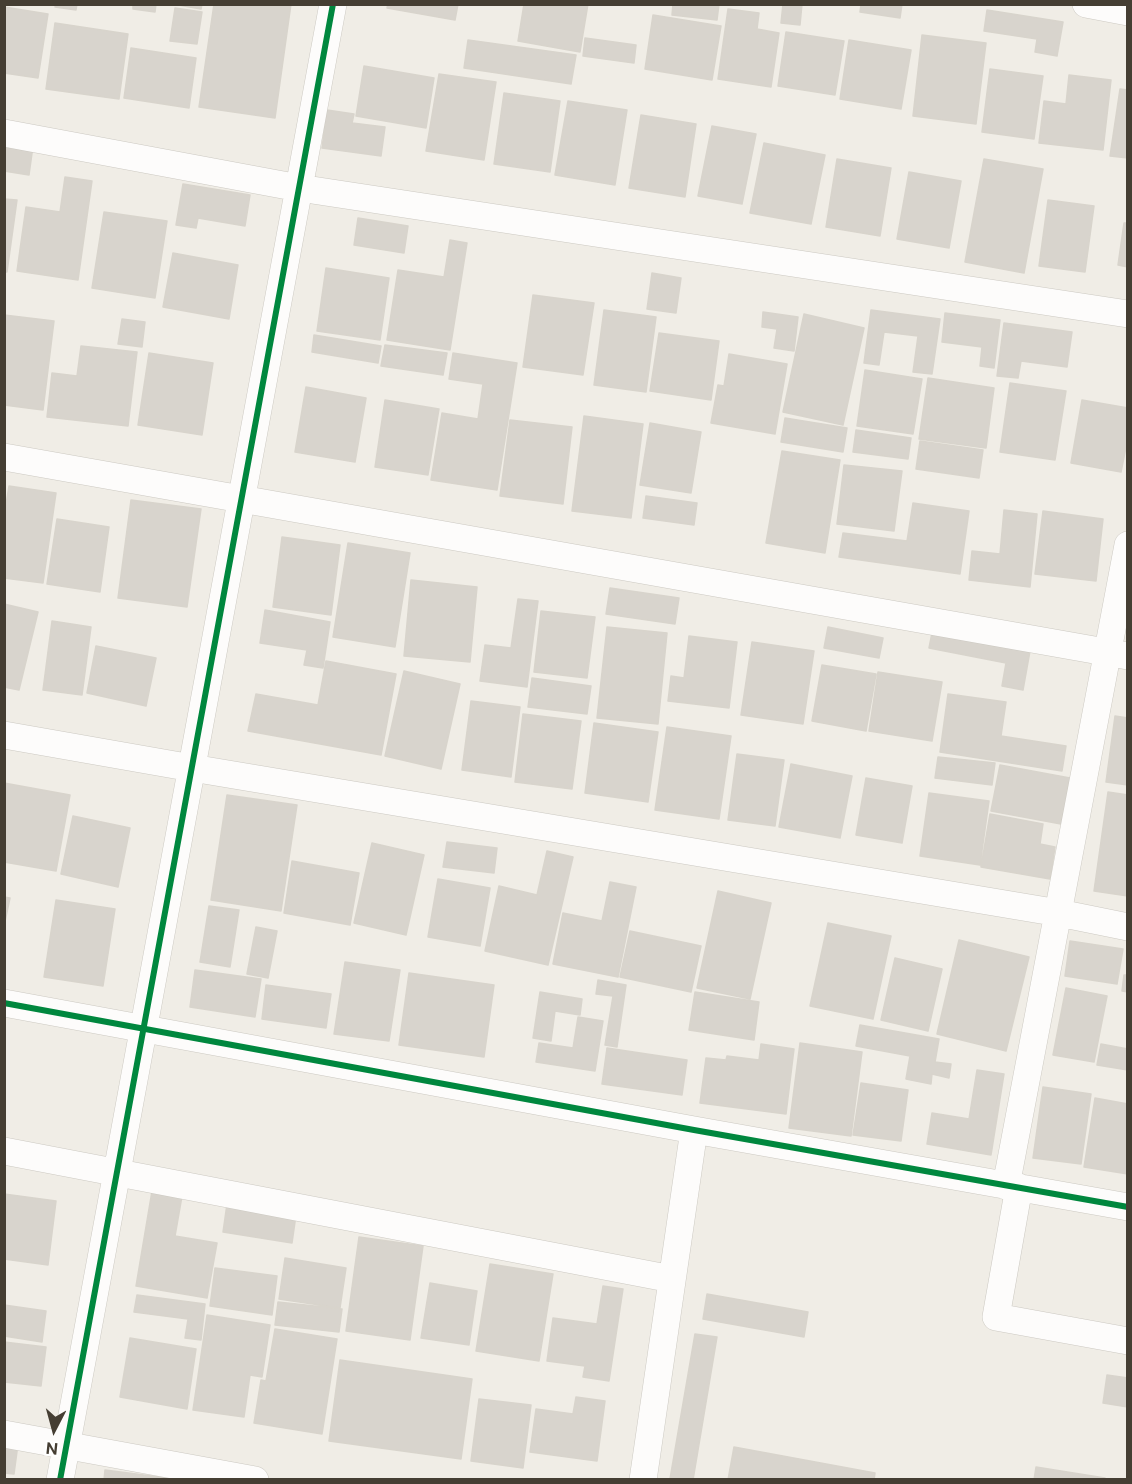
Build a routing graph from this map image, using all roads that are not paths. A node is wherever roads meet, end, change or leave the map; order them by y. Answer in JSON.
{"nodes":[{"id":1,"x":333,"y":4,"type":"edge"},
{"id":2,"x":1086,"y":4,"type":"edge"},
{"id":3,"x":1128,"y":12,"type":"edge"},
{"id":4,"x":4,"y":133,"type":"edge"},
{"id":5,"x":299,"y":188,"type":"junction"},
{"id":6,"x":1128,"y":314,"type":"edge"},
{"id":7,"x":4,"y":457,"type":"edge"},
{"id":8,"x":242,"y":498,"type":"junction"},
{"id":9,"x":1128,"y":545,"type":"edge"},
{"id":10,"x":1117,"y":654,"type":"edge"},
{"id":11,"x":4,"y":735,"type":"edge"},
{"id":12,"x":192,"y":768,"type":"junction"},
{"id":13,"x":1059,"y":913,"type":"junction"},
{"id":14,"x":1128,"y":927,"type":"edge"},
{"id":15,"x":4,"y":1003,"type":"edge"},
{"id":16,"x":144,"y":1030,"type":"junction"},
{"id":17,"x":694,"y":1130,"type":"junction"},
{"id":18,"x":4,"y":1151,"type":"edge"},
{"id":19,"x":117,"y":1174,"type":"junction"},
{"id":20,"x":1012,"y":1187,"type":"junction"},
{"id":21,"x":1128,"y":1207,"type":"edge"},
{"id":22,"x":672,"y":1279,"type":"junction"},
{"id":23,"x":1128,"y":1341,"type":"edge"},
{"id":24,"x":4,"y":1434,"type":"edge"},
{"id":25,"x":66,"y":1447,"type":"junction"},
{"id":26,"x":60,"y":1479,"type":"edge"},
{"id":27,"x":255,"y":1479,"type":"edge"},
{"id":28,"x":643,"y":1479,"type":"edge"}],
"edges":[{"from":1,"to":5,"type":"street"},
{"from":2,"to":3,"type":"street"},
{"from":4,"to":5,"type":"street"},
{"from":5,"to":6,"type":"street"},
{"from":5,"to":8,"type":"street"},
{"from":7,"to":8,"type":"street"},
{"from":8,"to":10,"type":"street"},
{"from":8,"to":12,"type":"street"},
{"from":9,"to":10,"type":"street"},
{"from":10,"to":13,"type":"street"},
{"from":11,"to":12,"type":"street"},
{"from":12,"to":13,"type":"street"},
{"from":12,"to":16,"type":"street"},
{"from":13,"to":14,"type":"street"},
{"from":13,"to":20,"type":"street"},
{"from":15,"to":16,"type":"street"},
{"from":16,"to":17,"type":"street"},
{"from":16,"to":19,"type":"street"},
{"from":17,"to":20,"type":"street"},
{"from":17,"to":22,"type":"street"},
{"from":18,"to":19,"type":"street"},
{"from":19,"to":22,"type":"street"},
{"from":19,"to":25,"type":"street"},
{"from":20,"to":21,"type":"street"},
{"from":20,"to":23,"type":"street"},
{"from":22,"to":28,"type":"street"},
{"from":24,"to":25,"type":"street"},
{"from":25,"to":26,"type":"street"},
{"from":25,"to":27,"type":"street"}]}
